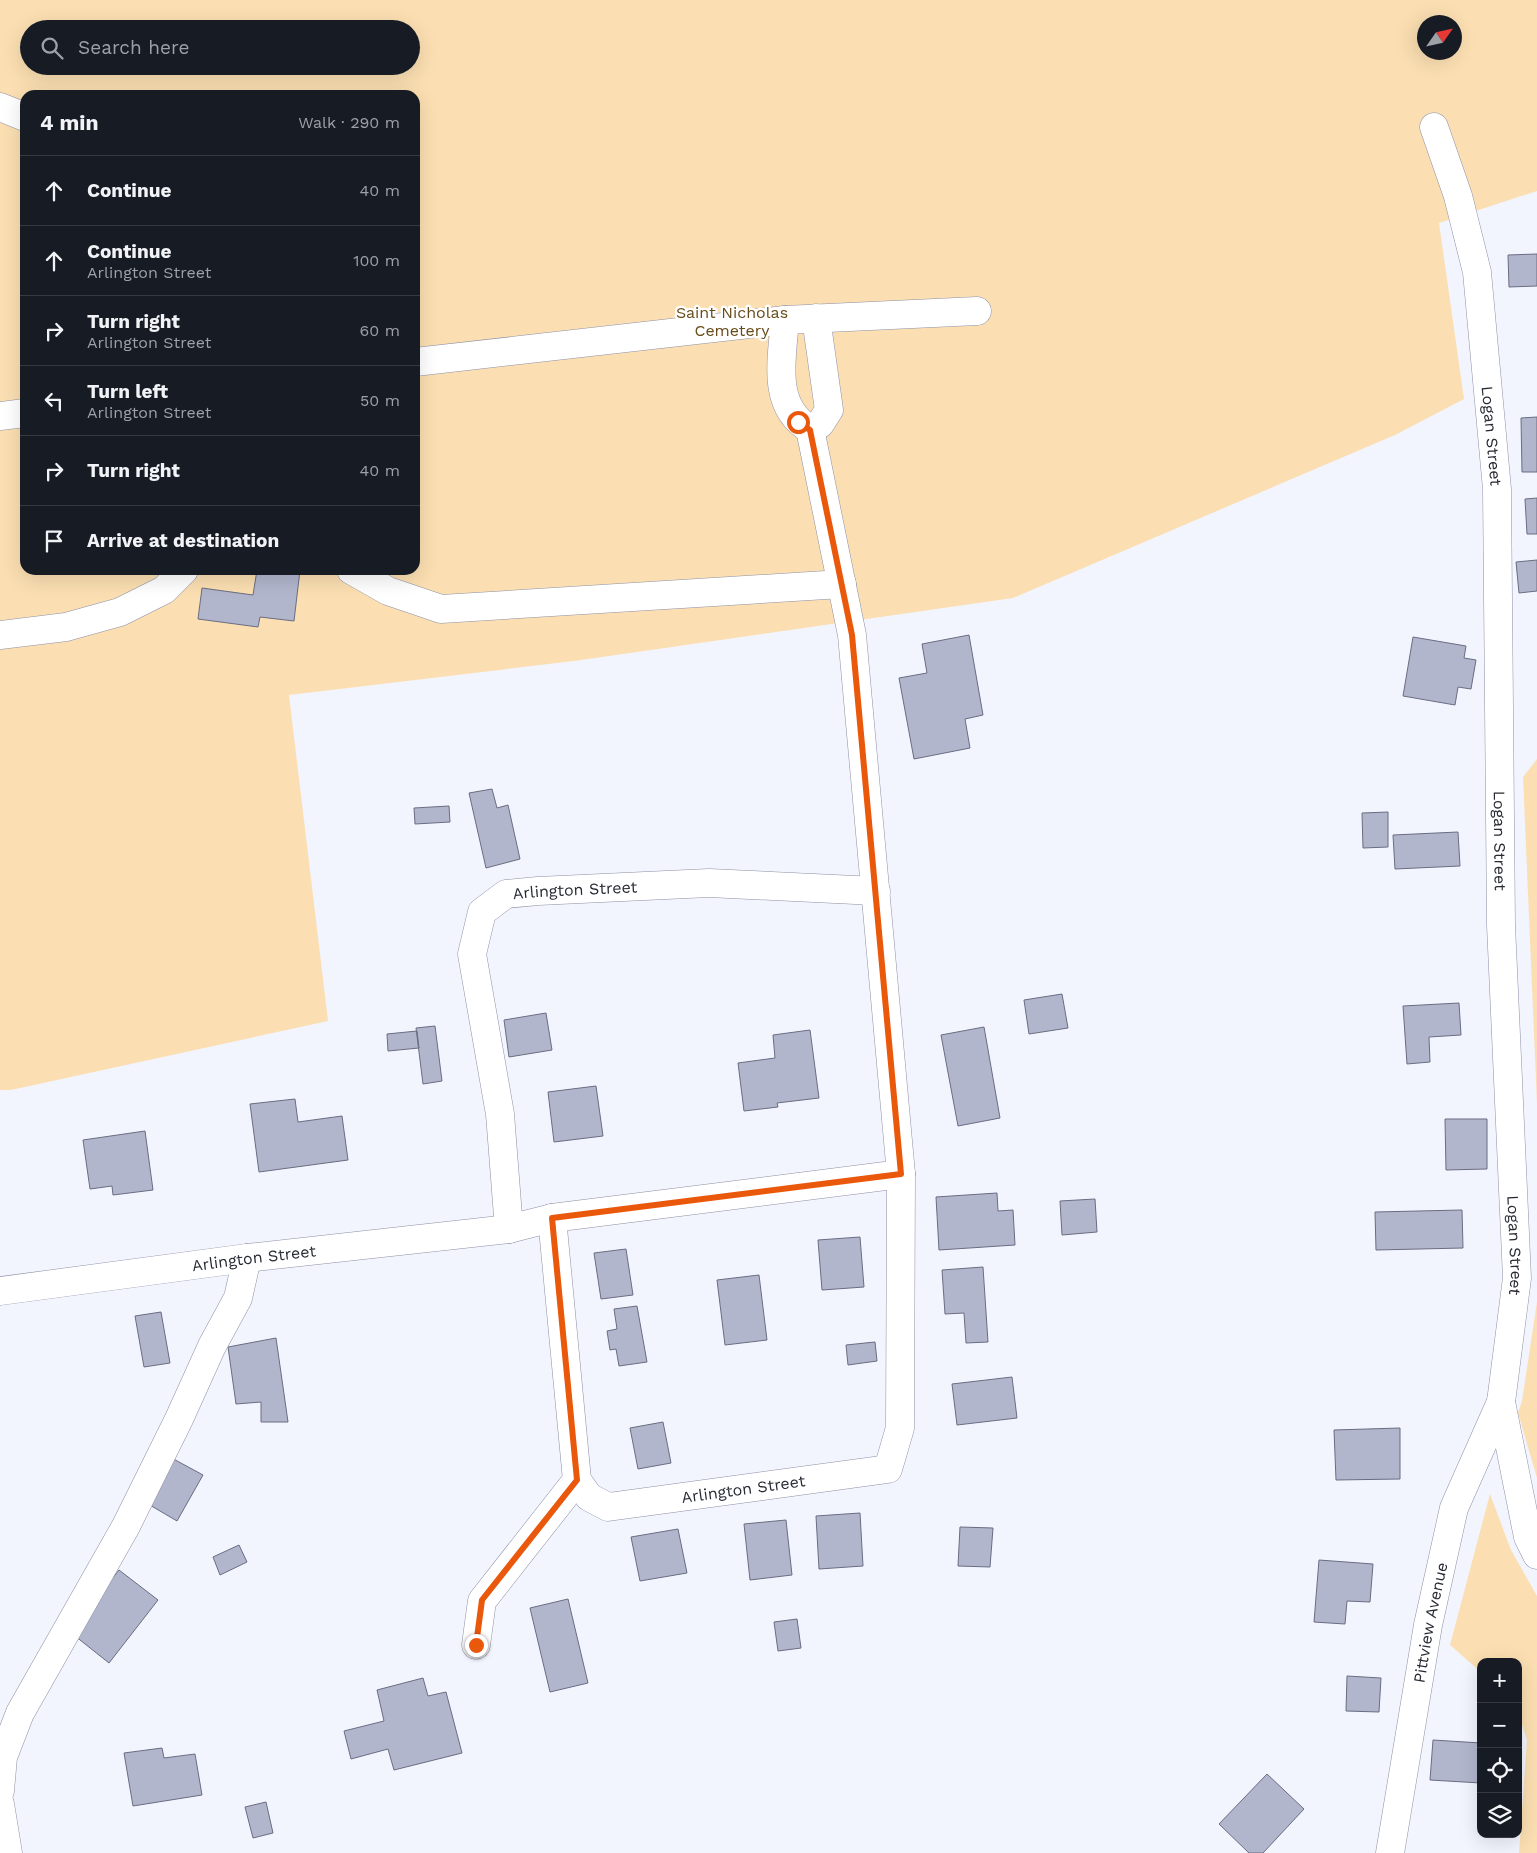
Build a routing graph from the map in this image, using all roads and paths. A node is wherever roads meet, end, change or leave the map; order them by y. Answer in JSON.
{"nodes":[{"id":1,"x":0,"y":107,"type":"edge"},
{"id":2,"x":20,"y":115,"type":"edge"},
{"id":3,"x":1434,"y":128,"type":"dead end"},
{"id":4,"x":977,"y":311,"type":"dead end"},
{"id":5,"x":816,"y":318,"type":"junction"},
{"id":6,"x":785,"y":320,"type":"junction"},
{"id":7,"x":420,"y":361,"type":"edge"},
{"id":8,"x":20,"y":414,"type":"edge"},
{"id":9,"x":0,"y":416,"type":"edge"},
{"id":10,"x":810,"y":430,"type":"junction"},
{"id":11,"x":179,"y":575,"type":"edge"},
{"id":12,"x":360,"y":575,"type":"edge"},
{"id":13,"x":842,"y":584,"type":"junction"},
{"id":14,"x":0,"y":635,"type":"edge"},
{"id":15,"x":876,"y":891,"type":"junction"},
{"id":16,"x":901,"y":1174,"type":"junction"},
{"id":17,"x":552,"y":1218,"type":"junction"},
{"id":18,"x":509,"y":1229,"type":"junction"},
{"id":19,"x":247,"y":1258,"type":"junction"},
{"id":20,"x":0,"y":1291,"type":"edge"},
{"id":21,"x":1501,"y":1402,"type":"junction"},
{"id":22,"x":577,"y":1480,"type":"junction"},
{"id":23,"x":1537,"y":1555,"type":"edge"},
{"id":24,"x":476,"y":1645,"type":"dead end"},
{"id":25,"x":0,"y":1791,"type":"edge"},
{"id":26,"x":0,"y":1804,"type":"edge"},
{"id":27,"x":8,"y":1853,"type":"edge"},
{"id":28,"x":1390,"y":1853,"type":"edge"}],
"edges":[{"from":1,"to":2,"type":"street"},
{"from":3,"to":21,"type":"street","name":"Logan Street"},
{"from":4,"to":5,"type":"street"},
{"from":5,"to":6,"type":"street"},
{"from":5,"to":10,"type":"street"},
{"from":6,"to":7,"type":"street"},
{"from":6,"to":10,"type":"street"},
{"from":8,"to":9,"type":"street"},
{"from":10,"to":13,"type":"street","name":"Arlington Street"},
{"from":11,"to":14,"type":"street"},
{"from":12,"to":13,"type":"street"},
{"from":13,"to":15,"type":"street","name":"Arlington Street"},
{"from":15,"to":16,"type":"street","name":"Arlington Street"},
{"from":15,"to":18,"type":"street","name":"Arlington Street"},
{"from":16,"to":17,"type":"street","name":"Arlington Street"},
{"from":16,"to":22,"type":"street","name":"Arlington Street"},
{"from":17,"to":18,"type":"street","name":"Arlington Street"},
{"from":17,"to":22,"type":"street"},
{"from":18,"to":19,"type":"street","name":"Arlington Street"},
{"from":19,"to":20,"type":"street","name":"Arlington Street"},
{"from":19,"to":25,"type":"street"},
{"from":21,"to":23,"type":"street","name":"Logan Street"},
{"from":21,"to":28,"type":"street","name":"Pittview Avenue"},
{"from":22,"to":24,"type":"street"},
{"from":26,"to":27,"type":"street"}]}
